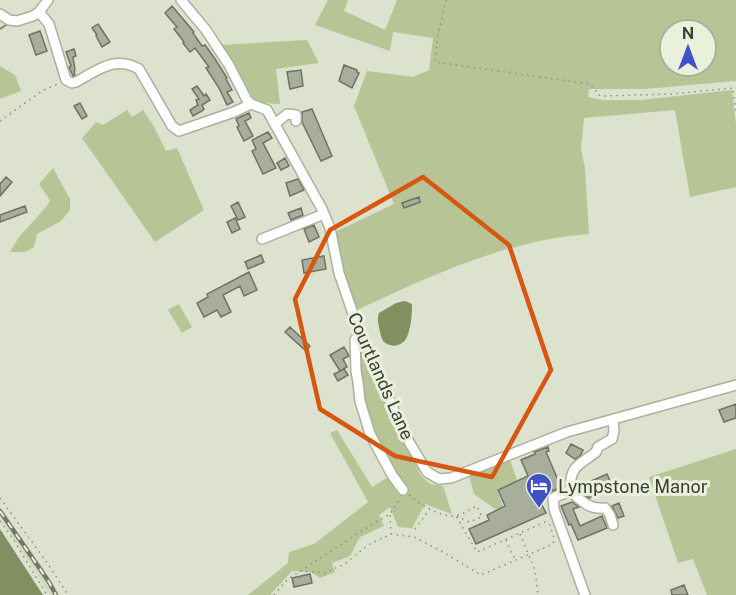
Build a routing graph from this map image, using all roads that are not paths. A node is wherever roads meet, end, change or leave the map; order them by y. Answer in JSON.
{"nodes":[{"id":1,"x":48,"y":0,"type":"edge"},
{"id":2,"x":181,"y":0,"type":"edge"},
{"id":3,"x":39,"y":12,"type":"junction"},
{"id":4,"x":0,"y":14,"type":"edge"},
{"id":5,"x":251,"y":104,"type":"junction"},
{"id":6,"x":296,"y":122,"type":"dead end"},
{"id":7,"x":276,"y":124,"type":"junction"},
{"id":8,"x":324,"y":214,"type":"junction"},
{"id":9,"x":262,"y":239,"type":"dead end"},
{"id":10,"x":357,"y":337,"type":"junction"},
{"id":11,"x":736,"y":385,"type":"edge"},
{"id":12,"x":613,"y":419,"type":"junction"},
{"id":13,"x":403,"y":490,"type":"road end"},
{"id":14,"x":570,"y":491,"type":"junction"},
{"id":15,"x":613,"y":525,"type":"dead end"},
{"id":16,"x":585,"y":595,"type":"edge"}],
"edges":[{"from":1,"to":3,"type":"street"},
{"from":2,"to":5,"type":"street","name":"Courtlands Lane"},
{"from":3,"to":4,"type":"street"},
{"from":3,"to":5,"type":"street"},
{"from":5,"to":7,"type":"street","name":"Courtlands Lane"},
{"from":6,"to":7,"type":"street"},
{"from":7,"to":8,"type":"street","name":"Courtlands Lane"},
{"from":8,"to":9,"type":"street"},
{"from":8,"to":10,"type":"street","name":"Courtlands Lane"},
{"from":10,"to":12,"type":"street","name":"Courtlands Lane"},
{"from":10,"to":13,"type":"street"},
{"from":11,"to":12,"type":"street","name":"Courtlands Lane"},
{"from":12,"to":14,"type":"street"},
{"from":14,"to":15,"type":"street"},
{"from":14,"to":16,"type":"street"}]}
